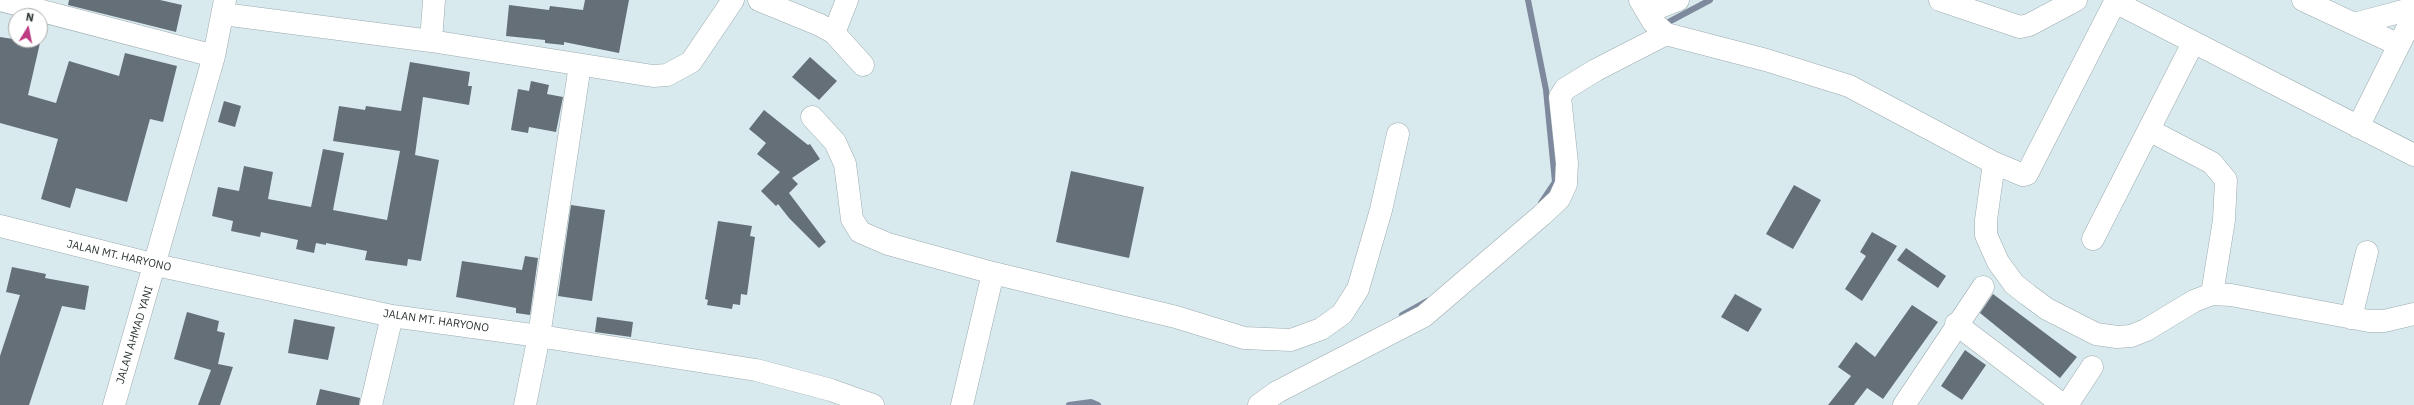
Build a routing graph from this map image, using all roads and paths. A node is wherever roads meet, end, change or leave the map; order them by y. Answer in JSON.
{"nodes":[{"id":1,"x":0,"y":0,"type":"edge"},
{"id":2,"x":434,"y":0,"type":"edge"},
{"id":3,"x":733,"y":0,"type":"edge"},
{"id":4,"x":759,"y":0,"type":"edge"},
{"id":5,"x":847,"y":0,"type":"edge"},
{"id":6,"x":1678,"y":0,"type":"edge"},
{"id":7,"x":1940,"y":0,"type":"edge"},
{"id":8,"x":2076,"y":0,"type":"edge"},
{"id":9,"x":2303,"y":0,"type":"edge"},
{"id":10,"x":2115,"y":1,"type":"edge"},
{"id":11,"x":224,"y":7,"type":"edge"},
{"id":12,"x":2414,"y":8,"type":"edge"},
{"id":13,"x":2414,"y":15,"type":"edge"},
{"id":14,"x":1653,"y":20,"type":"edge"},
{"id":15,"x":2354,"y":24,"type":"junction"},
{"id":16,"x":834,"y":33,"type":"junction"},
{"id":17,"x":431,"y":41,"type":"junction"},
{"id":18,"x":2193,"y":43,"type":"junction"},
{"id":19,"x":2399,"y":45,"type":"junction"},
{"id":20,"x":214,"y":56,"type":"junction"},
{"id":21,"x":580,"y":65,"type":"junction"},
{"id":22,"x":863,"y":65,"type":"dead end"},
{"id":23,"x":812,"y":117,"type":"dead end"},
{"id":24,"x":2358,"y":127,"type":"junction"},
{"id":25,"x":2149,"y":130,"type":"junction"},
{"id":26,"x":1398,"y":134,"type":"dead end"},
{"id":27,"x":2414,"y":155,"type":"edge"},
{"id":28,"x":1994,"y":163,"type":"junction"},
{"id":29,"x":0,"y":226,"type":"edge"},
{"id":30,"x":2093,"y":239,"type":"dead end"},
{"id":31,"x":2367,"y":252,"type":"dead end"},
{"id":32,"x":156,"y":265,"type":"junction"},
{"id":33,"x":994,"y":273,"type":"junction"},
{"id":34,"x":1983,"y":287,"type":"dead end"},
{"id":35,"x":2212,"y":294,"type":"junction"},
{"id":36,"x":2414,"y":314,"type":"edge"},
{"id":37,"x":392,"y":316,"type":"junction"},
{"id":38,"x":2351,"y":318,"type":"junction"},
{"id":39,"x":1956,"y":324,"type":"junction"},
{"id":40,"x":539,"y":336,"type":"junction"},
{"id":41,"x":2092,"y":367,"type":"dead end"},
{"id":42,"x":114,"y":405,"type":"edge"},
{"id":43,"x":371,"y":405,"type":"edge"},
{"id":44,"x":525,"y":405,"type":"edge"},
{"id":45,"x":873,"y":405,"type":"edge"},
{"id":46,"x":962,"y":405,"type":"edge"},
{"id":47,"x":1259,"y":405,"type":"edge"},
{"id":48,"x":1904,"y":405,"type":"edge"},
{"id":49,"x":2063,"y":405,"type":"edge"},
{"id":50,"x":2067,"y":405,"type":"edge"}],
"edges":[{"from":1,"to":20,"type":"street"},
{"from":2,"to":17,"type":"street"},
{"from":3,"to":21,"type":"street"},
{"from":4,"to":16,"type":"street"},
{"from":5,"to":16,"type":"street"},
{"from":6,"to":14,"type":"street"},
{"from":7,"to":8,"type":"street"},
{"from":9,"to":15,"type":"street"},
{"from":10,"to":18,"type":"street"},
{"from":10,"to":28,"type":"street"},
{"from":11,"to":17,"type":"street"},
{"from":11,"to":20,"type":"street","name":"JALAN AHMAD YANI"},
{"from":12,"to":15,"type":"street"},
{"from":13,"to":19,"type":"street"},
{"from":14,"to":28,"type":"street"},
{"from":14,"to":47,"type":"street"},
{"from":15,"to":19,"type":"street"},
{"from":16,"to":22,"type":"street"},
{"from":17,"to":21,"type":"street"},
{"from":18,"to":24,"type":"street"},
{"from":18,"to":25,"type":"street"},
{"from":19,"to":24,"type":"street"},
{"from":20,"to":32,"type":"street","name":"JALAN AHMAD YANI"},
{"from":21,"to":40,"type":"street"},
{"from":23,"to":33,"type":"street"},
{"from":24,"to":27,"type":"street"},
{"from":25,"to":30,"type":"street"},
{"from":25,"to":35,"type":"street"},
{"from":26,"to":33,"type":"street"},
{"from":28,"to":35,"type":"street"},
{"from":29,"to":32,"type":"street","name":"JALAN MT. HARYONO"},
{"from":31,"to":38,"type":"street"},
{"from":32,"to":37,"type":"street","name":"JALAN MT. HARYONO"},
{"from":32,"to":42,"type":"street","name":"JALAN AHMAD YANI"},
{"from":33,"to":46,"type":"street"},
{"from":34,"to":39,"type":"street"},
{"from":35,"to":38,"type":"street"},
{"from":36,"to":38,"type":"street"},
{"from":37,"to":40,"type":"street","name":"JALAN MT. HARYONO"},
{"from":37,"to":43,"type":"street"},
{"from":39,"to":48,"type":"street"},
{"from":39,"to":49,"type":"street"},
{"from":40,"to":44,"type":"street"},
{"from":40,"to":45,"type":"street","name":"JALAN MT. HARYONO"},
{"from":41,"to":50,"type":"street"}]}
